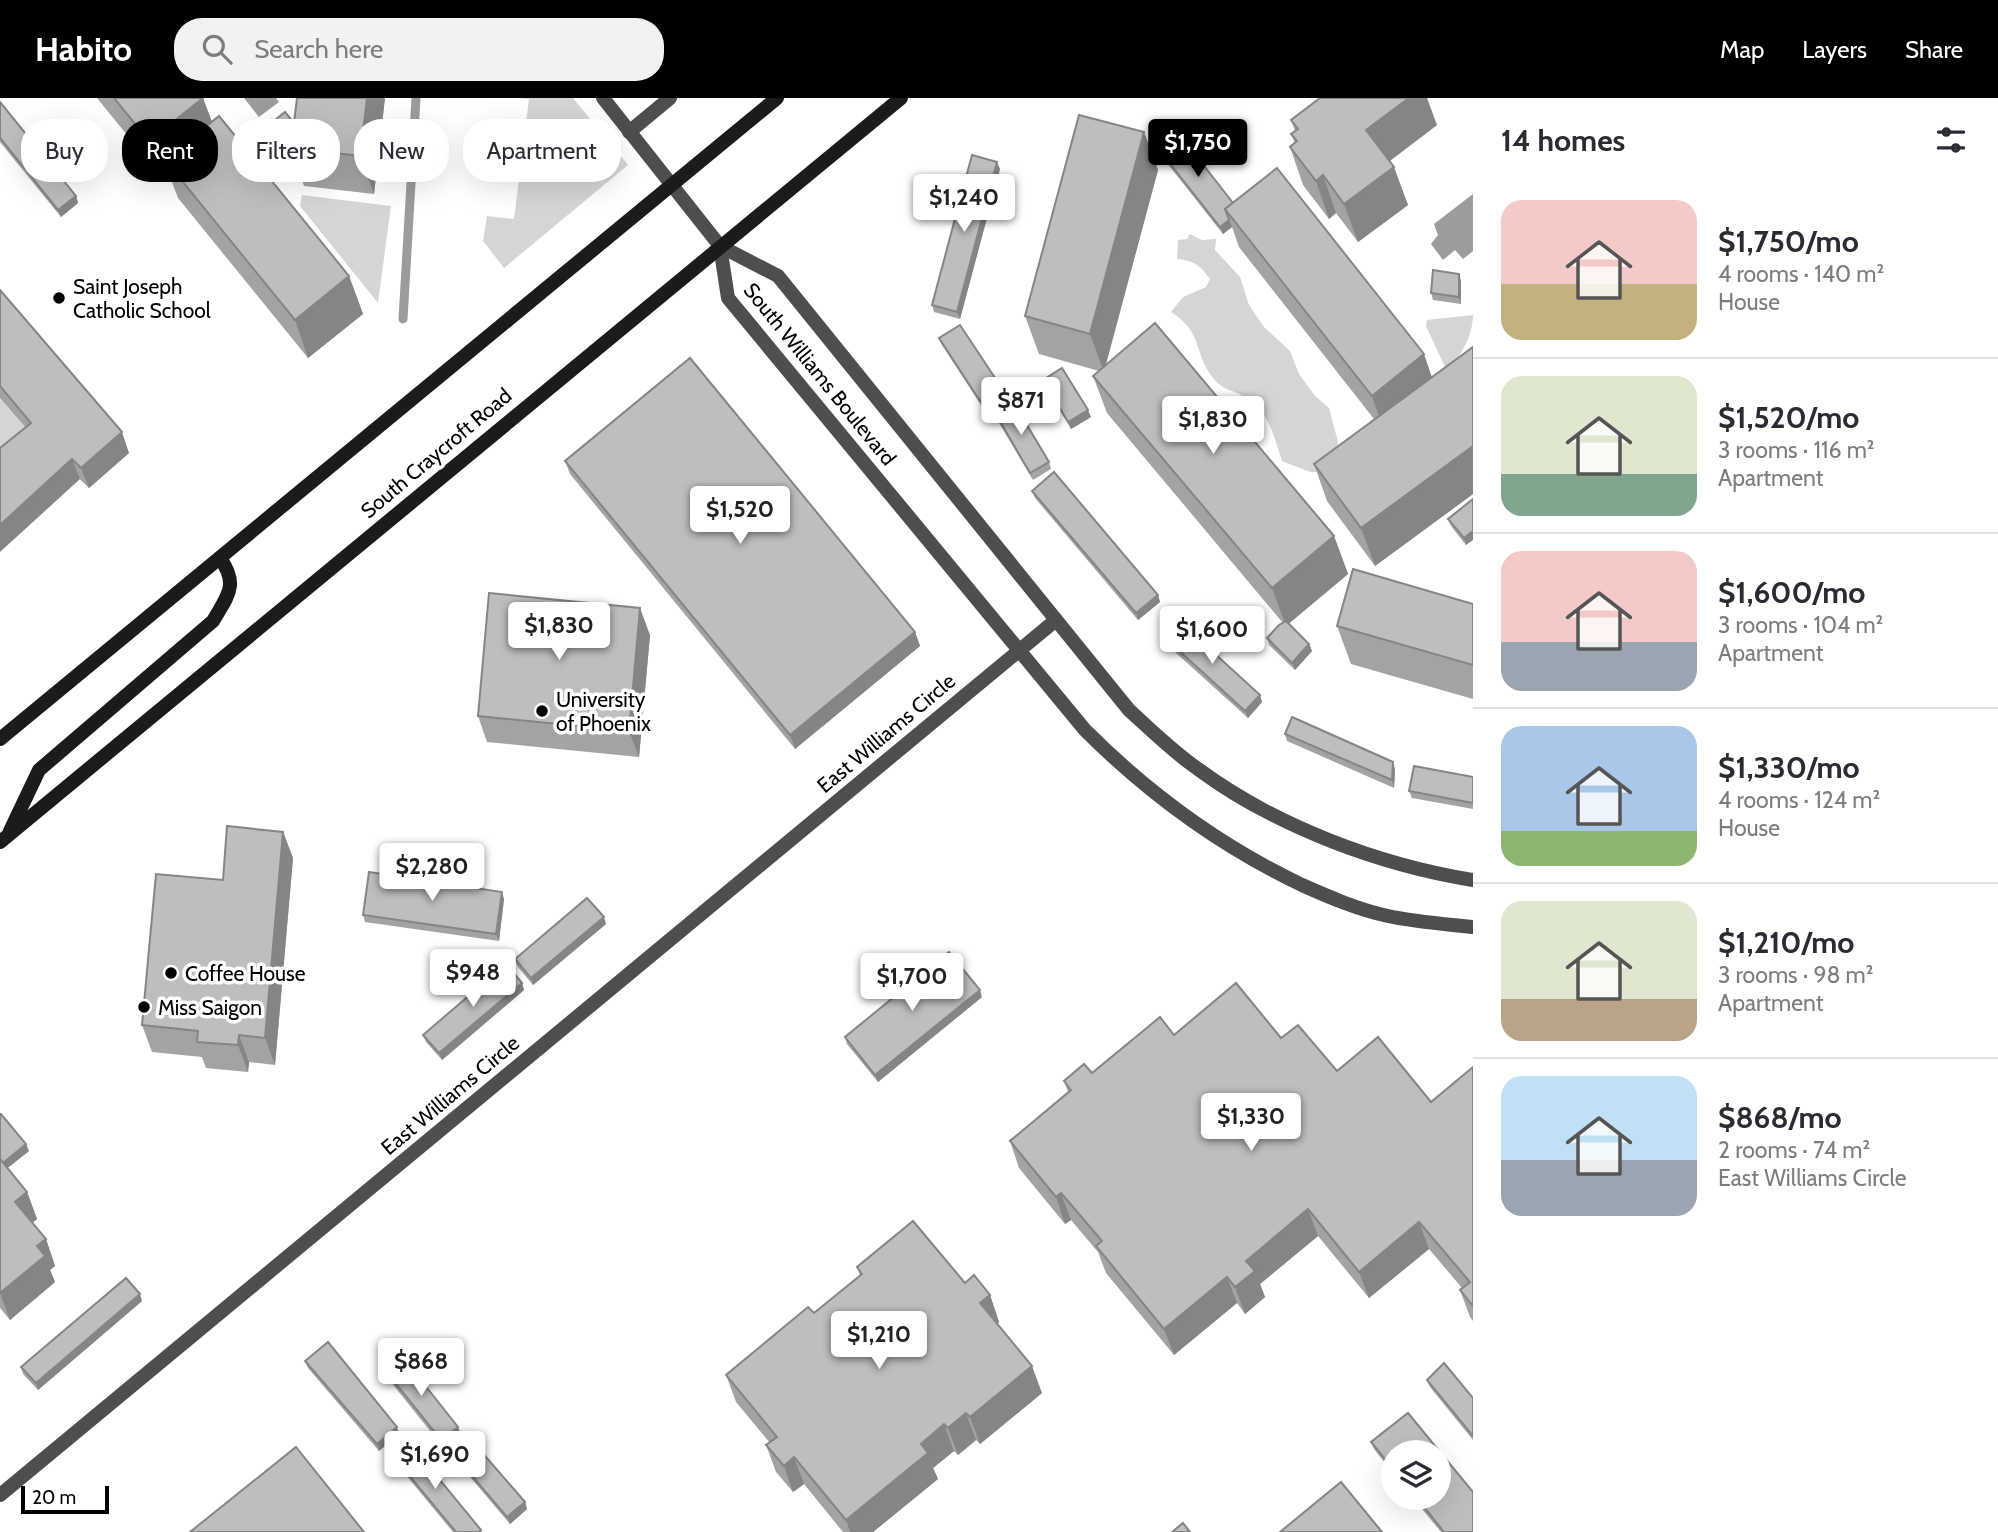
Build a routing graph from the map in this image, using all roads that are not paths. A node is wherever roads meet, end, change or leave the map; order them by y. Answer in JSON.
{"nodes":[{"id":1,"x":603,"y":98,"type":"edge"},
{"id":2,"x":670,"y":98,"type":"edge"},
{"id":3,"x":777,"y":98,"type":"edge"},
{"id":4,"x":901,"y":98,"type":"edge"},
{"id":5,"x":629,"y":131,"type":"junction"},
{"id":6,"x":671,"y":185,"type":"junction"},
{"id":7,"x":720,"y":246,"type":"junction"},
{"id":8,"x":220,"y":558,"type":"junction"},
{"id":9,"x":1056,"y":620,"type":"junction"},
{"id":10,"x":1018,"y":651,"type":"junction"},
{"id":11,"x":0,"y":739,"type":"edge"},
{"id":12,"x":4,"y":839,"type":"edge"},
{"id":13,"x":1473,"y":880,"type":"edge"},
{"id":14,"x":1473,"y":927,"type":"edge"},
{"id":15,"x":0,"y":1495,"type":"edge"}],
"edges":[{"from":1,"to":5,"type":"street"},
{"from":2,"to":5,"type":"street"},
{"from":3,"to":6,"type":"main road"},
{"from":4,"to":7,"type":"main road","name":"South Craycroft Road"},
{"from":5,"to":6,"type":"street"},
{"from":6,"to":7,"type":"street"},
{"from":6,"to":8,"type":"main road"},
{"from":7,"to":9,"type":"street","name":"South Williams Boulevard"},
{"from":7,"to":10,"type":"street","name":"South Williams Boulevard"},
{"from":7,"to":12,"type":"main road","name":"South Craycroft Road"},
{"from":8,"to":11,"type":"main road"},
{"from":8,"to":12,"type":"main road"},
{"from":9,"to":10,"type":"street","name":"East Williams Circle"},
{"from":9,"to":13,"type":"street","name":"South Williams Boulevard"},
{"from":10,"to":14,"type":"street","name":"South Williams Boulevard"},
{"from":10,"to":15,"type":"street","name":"East Williams Circle"}]}
